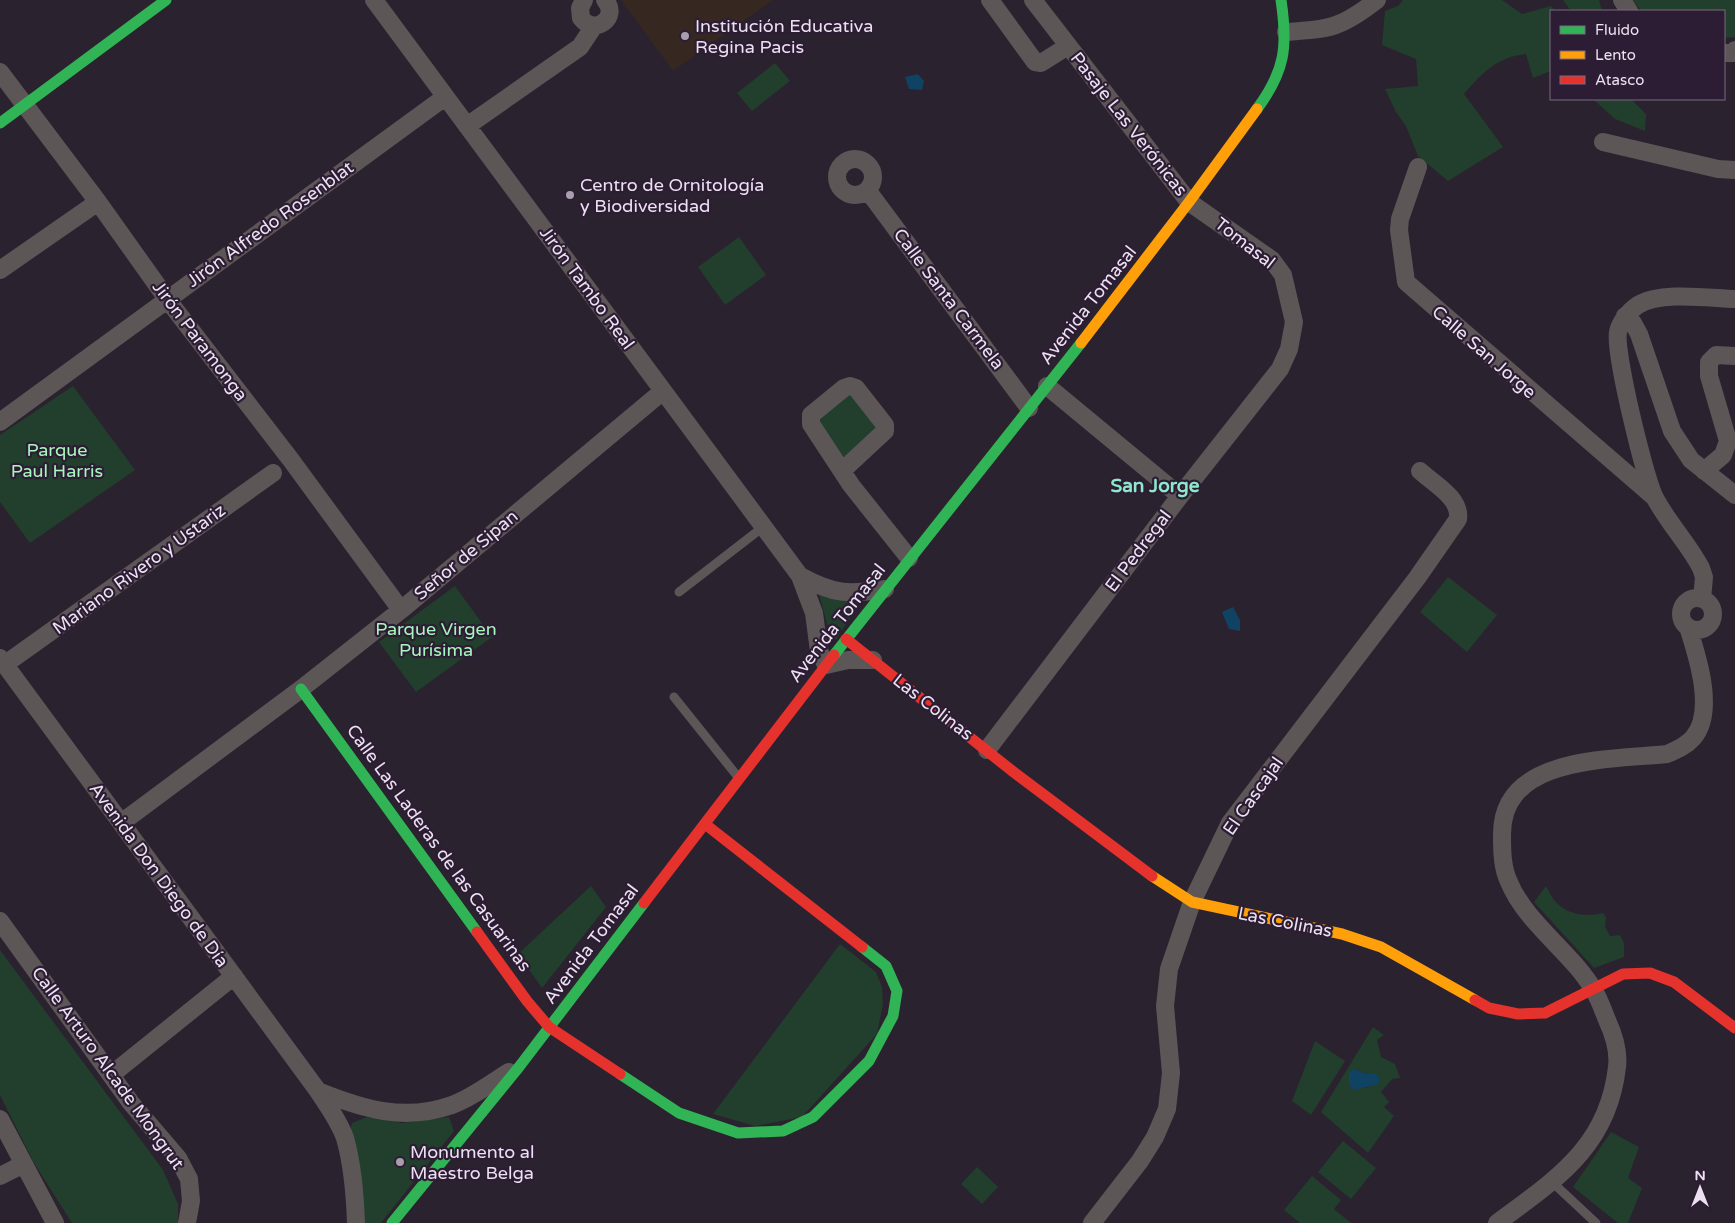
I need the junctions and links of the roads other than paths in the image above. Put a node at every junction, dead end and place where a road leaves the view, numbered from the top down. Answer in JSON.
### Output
{"nodes":[{"id":1,"x":166,"y":0,"type":"edge"},
{"id":2,"x":374,"y":0,"type":"edge"},
{"id":3,"x":584,"y":0,"type":"edge"},
{"id":4,"x":605,"y":0,"type":"edge"},
{"id":5,"x":990,"y":0,"type":"edge"},
{"id":6,"x":1033,"y":0,"type":"edge"},
{"id":7,"x":1282,"y":0,"type":"edge"},
{"id":8,"x":1377,"y":0,"type":"edge"},
{"id":9,"x":594,"y":26,"type":"junction"},
{"id":10,"x":1286,"y":32,"type":"junction"},
{"id":11,"x":1068,"y":46,"type":"junction"},
{"id":12,"x":0,"y":72,"type":"edge"},
{"id":13,"x":445,"y":97,"type":"junction"},
{"id":14,"x":25,"y":104,"type":"junction"},
{"id":15,"x":0,"y":123,"type":"edge"},
{"id":16,"x":467,"y":126,"type":"junction"},
{"id":17,"x":1603,"y":142,"type":"dead end"},
{"id":18,"x":1418,"y":167,"type":"dead end"},
{"id":19,"x":1735,"y":170,"type":"edge"},
{"id":20,"x":868,"y":191,"type":"dead end"},
{"id":21,"x":98,"y":202,"type":"junction"},
{"id":22,"x":1189,"y":202,"type":"junction"},
{"id":23,"x":0,"y":270,"type":"edge"},
{"id":24,"x":1735,"y":298,"type":"edge"},
{"id":25,"x":166,"y":299,"type":"junction"},
{"id":26,"x":1625,"y":316,"type":"junction"},
{"id":27,"x":1294,"y":322,"type":"joint"},
{"id":28,"x":1735,"y":356,"type":"edge"},
{"id":29,"x":1047,"y":386,"type":"junction"},
{"id":30,"x":663,"y":391,"type":"junction"},
{"id":31,"x":1029,"y":408,"type":"junction"},
{"id":32,"x":0,"y":422,"type":"edge"},
{"id":33,"x":843,"y":470,"type":"junction"},
{"id":34,"x":1420,"y":471,"type":"dead end"},
{"id":35,"x":1704,"y":471,"type":"junction"},
{"id":36,"x":274,"y":473,"type":"dead end"},
{"id":37,"x":1735,"y":495,"type":"edge"},
{"id":38,"x":1180,"y":496,"type":"junction"},
{"id":39,"x":1654,"y":497,"type":"junction"},
{"id":40,"x":763,"y":527,"type":"junction"},
{"id":41,"x":910,"y":558,"type":"junction"},
{"id":42,"x":800,"y":576,"type":"junction"},
{"id":43,"x":885,"y":588,"type":"junction"},
{"id":44,"x":679,"y":592,"type":"dead end"},
{"id":45,"x":1702,"y":599,"type":"junction"},
{"id":46,"x":401,"y":610,"type":"junction"},
{"id":47,"x":1708,"y":626,"type":"junction"},
{"id":48,"x":1688,"y":627,"type":"junction"},
{"id":49,"x":846,"y":639,"type":"junction"},
{"id":50,"x":1698,"y":659,"type":"junction"},
{"id":51,"x":873,"y":660,"type":"junction"},
{"id":52,"x":2,"y":662,"type":"edge"},
{"id":53,"x":826,"y":665,"type":"junction"},
{"id":54,"x":301,"y":689,"type":"junction"},
{"id":55,"x":674,"y":698,"type":"dead end"},
{"id":56,"x":987,"y":750,"type":"junction"},
{"id":57,"x":740,"y":779,"type":"junction"},
{"id":58,"x":121,"y":823,"type":"junction"},
{"id":59,"x":705,"y":824,"type":"junction"},
{"id":60,"x":1192,"y":902,"type":"junction"},
{"id":61,"x":0,"y":921,"type":"edge"},
{"id":62,"x":234,"y":976,"type":"junction"},
{"id":63,"x":1593,"y":988,"type":"junction"},
{"id":64,"x":549,"y":1027,"type":"junction"},
{"id":65,"x":1735,"y":1028,"type":"edge"},
{"id":66,"x":518,"y":1067,"type":"junction"},
{"id":67,"x":110,"y":1075,"type":"junction"},
{"id":68,"x":318,"y":1091,"type":"junction"},
{"id":69,"x":0,"y":1119,"type":"edge"},
{"id":70,"x":24,"y":1164,"type":"junction"},
{"id":71,"x":0,"y":1176,"type":"edge"},
{"id":72,"x":1552,"y":1182,"type":"junction"},
{"id":73,"x":54,"y":1223,"type":"edge"},
{"id":74,"x":187,"y":1223,"type":"edge"},
{"id":75,"x":356,"y":1223,"type":"edge"},
{"id":76,"x":392,"y":1223,"type":"edge"},
{"id":77,"x":1092,"y":1223,"type":"edge"},
{"id":78,"x":1497,"y":1223,"type":"edge"},
{"id":79,"x":1596,"y":1223,"type":"edge"}],
"edges":[{"from":1,"to":14,"type":"street"},
{"from":2,"to":13,"type":"street","name":"Jirón Tambo Real"},
{"from":3,"to":9,"type":"street"},
{"from":4,"to":9,"type":"street"},
{"from":5,"to":11,"type":"street","name":"Pasaje Las Verónicas"},
{"from":6,"to":11,"type":"street","name":"Pasaje Las Verónicas"},
{"from":7,"to":10,"type":"street","name":"Avenida Tomasal"},
{"from":8,"to":10,"type":"street"},
{"from":9,"to":16,"type":"street"},
{"from":10,"to":22,"type":"street","name":"Avenida Tomasal"},
{"from":11,"to":22,"type":"street","name":"Pasaje Las Verónicas"},
{"from":12,"to":14,"type":"street","name":"Jirón Paramonga"},
{"from":13,"to":16,"type":"street","name":"Jirón Tambo Real"},
{"from":13,"to":25,"type":"street","name":"Jirón Alfredo Rosenblat"},
{"from":14,"to":15,"type":"street"},
{"from":14,"to":21,"type":"street","name":"Jirón Paramonga"},
{"from":16,"to":30,"type":"street","name":"Jirón Tambo Real"},
{"from":17,"to":19,"type":"street"},
{"from":18,"to":39,"type":"street","name":"Calle San Jorge"},
{"from":20,"to":31,"type":"street","name":"Calle Santa Carmela"},
{"from":21,"to":23,"type":"street"},
{"from":21,"to":25,"type":"street","name":"Jirón Paramonga"},
{"from":22,"to":27,"type":"street","name":"Tomasal"},
{"from":22,"to":29,"type":"street","name":"Avenida Tomasal"},
{"from":24,"to":26,"type":"street"},
{"from":25,"to":32,"type":"street","name":"Jirón Alfredo Rosenblat"},
{"from":25,"to":46,"type":"street","name":"Jirón Paramonga"},
{"from":26,"to":35,"type":"street"},
{"from":26,"to":39,"type":"street"},
{"from":27,"to":38,"type":"street","name":"El Pedregal"},
{"from":28,"to":35,"type":"street"},
{"from":29,"to":31,"type":"street","name":"Avenida Tomasal"},
{"from":29,"to":38,"type":"street"},
{"from":30,"to":40,"type":"street","name":"Jirón Tambo Real"},
{"from":30,"to":46,"type":"street","name":"Señor de Sipan"},
{"from":31,"to":41,"type":"street","name":"Avenida Tomasal"},
{"from":33,"to":33,"type":"street"},
{"from":33,"to":41,"type":"street"},
{"from":34,"to":60,"type":"street","name":"El Cascajal"},
{"from":35,"to":37,"type":"street"},
{"from":36,"to":52,"type":"street","name":"Mariano Rivero y Ustariz"},
{"from":38,"to":56,"type":"street","name":"El Pedregal"},
{"from":39,"to":45,"type":"street"},
{"from":40,"to":42,"type":"street","name":"Jirón Tambo Real"},
{"from":40,"to":44,"type":"lane"},
{"from":41,"to":43,"type":"street","name":"Avenida Tomasal"},
{"from":42,"to":43,"type":"street","name":"Jirón Tambo Real"},
{"from":42,"to":53,"type":"street","name":"Jirón Tambo Real"},
{"from":43,"to":49,"type":"street","name":"Avenida Tomasal"},
{"from":45,"to":47,"type":"street"},
{"from":45,"to":48,"type":"street"},
{"from":46,"to":54,"type":"street","name":"Señor de Sipan"},
{"from":47,"to":48,"type":"street"},
{"from":47,"to":50,"type":"street"},
{"from":48,"to":50,"type":"street"},
{"from":49,"to":51,"type":"street","name":"Las Colinas"},
{"from":49,"to":53,"type":"street","name":"Avenida Tomasal"},
{"from":50,"to":63,"type":"street"},
{"from":51,"to":53,"type":"street"},
{"from":51,"to":56,"type":"street","name":"Las Colinas"},
{"from":52,"to":58,"type":"street","name":"Avenida Don Diego de Día"},
{"from":53,"to":57,"type":"street","name":"Avenida Tomasal"},
{"from":54,"to":58,"type":"street","name":"Señor de Sipan"},
{"from":54,"to":64,"type":"street","name":"Calle Las Laderas de las Casuarinas"},
{"from":55,"to":57,"type":"lane"},
{"from":56,"to":60,"type":"street","name":"Las Colinas"},
{"from":57,"to":59,"type":"street","name":"Avenida Tomasal"},
{"from":58,"to":62,"type":"street","name":"Avenida Don Diego de Día"},
{"from":59,"to":64,"type":"street","name":"Avenida Tomasal"},
{"from":59,"to":64,"type":"street","name":"Calle Las Laderas de las Casuarinas"},
{"from":60,"to":63,"type":"street","name":"Las Colinas"},
{"from":60,"to":77,"type":"street","name":"El Cascajal"},
{"from":61,"to":67,"type":"street","name":"Calle Arturo Alcade Mongrut"},
{"from":62,"to":67,"type":"street"},
{"from":62,"to":68,"type":"street","name":"Avenida Don Diego de Día"},
{"from":63,"to":65,"type":"street","name":"Las Colinas"},
{"from":63,"to":72,"type":"street"},
{"from":64,"to":66,"type":"street","name":"Avenida Tomasal"},
{"from":66,"to":68,"type":"street"},
{"from":66,"to":76,"type":"street","name":"Avenida Tomasal"},
{"from":67,"to":74,"type":"street","name":"Calle Arturo Alcade Mongrut"},
{"from":68,"to":75,"type":"street","name":"Avenida Don Diego de Día"},
{"from":69,"to":70,"type":"street"},
{"from":70,"to":71,"type":"street"},
{"from":70,"to":73,"type":"street"},
{"from":72,"to":78,"type":"street"},
{"from":72,"to":79,"type":"lane"}]}
